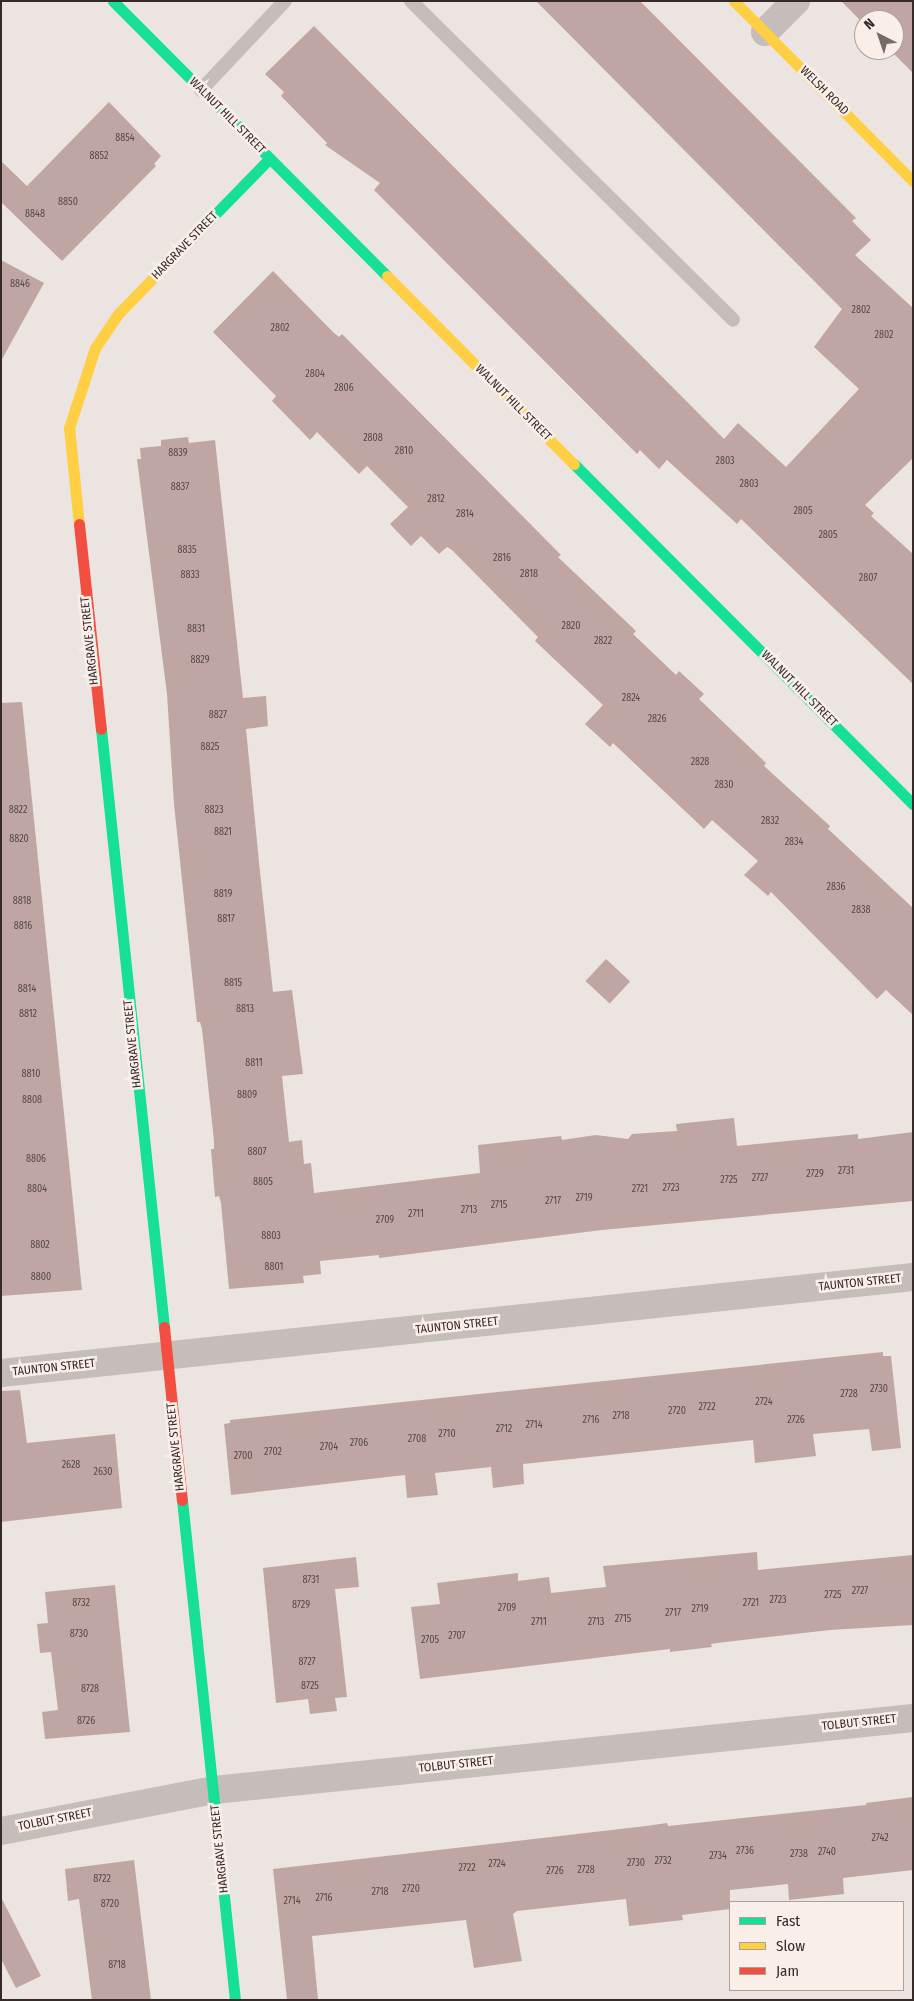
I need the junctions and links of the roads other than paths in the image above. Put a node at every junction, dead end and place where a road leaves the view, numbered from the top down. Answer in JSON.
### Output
{"nodes":[{"id":1,"x":113,"y":1,"type":"edge"},
{"id":2,"x":285,"y":1,"type":"edge"},
{"id":3,"x":411,"y":1,"type":"edge"},
{"id":4,"x":734,"y":1,"type":"edge"},
{"id":5,"x":796,"y":1,"type":"edge"},
{"id":6,"x":765,"y":32,"type":"junction"},
{"id":7,"x":201,"y":90,"type":"junction"},
{"id":8,"x":269,"y":160,"type":"junction"},
{"id":9,"x":913,"y":181,"type":"edge"},
{"id":10,"x":733,"y":320,"type":"dead end"},
{"id":11,"x":913,"y":804,"type":"edge"},
{"id":12,"x":913,"y":1277,"type":"edge"},
{"id":13,"x":166,"y":1357,"type":"junction"},
{"id":14,"x":1,"y":1373,"type":"edge"},
{"id":15,"x":913,"y":1718,"type":"edge"},
{"id":16,"x":214,"y":1790,"type":"junction"},
{"id":17,"x":1,"y":1830,"type":"edge"},
{"id":18,"x":235,"y":2000,"type":"edge"}],
"edges":[{"from":1,"to":7,"type":"street","name":"WALNUT HILL STREET"},
{"from":2,"to":7,"type":"lane"},
{"from":3,"to":10,"type":"lane"},
{"from":4,"to":6,"type":"street","name":"WELSH ROAD"},
{"from":5,"to":6,"type":"street"},
{"from":6,"to":9,"type":"street","name":"WELSH ROAD"},
{"from":7,"to":8,"type":"street","name":"WALNUT HILL STREET"},
{"from":8,"to":11,"type":"street","name":"WALNUT HILL STREET"},
{"from":8,"to":13,"type":"street","name":"HARGRAVE STREET"},
{"from":12,"to":13,"type":"street","name":"TAUNTON STREET"},
{"from":13,"to":14,"type":"street","name":"TAUNTON STREET"},
{"from":13,"to":16,"type":"street","name":"HARGRAVE STREET"},
{"from":15,"to":16,"type":"street","name":"TOLBUT STREET"},
{"from":16,"to":17,"type":"street","name":"TOLBUT STREET"},
{"from":16,"to":18,"type":"street","name":"HARGRAVE STREET"}]}
